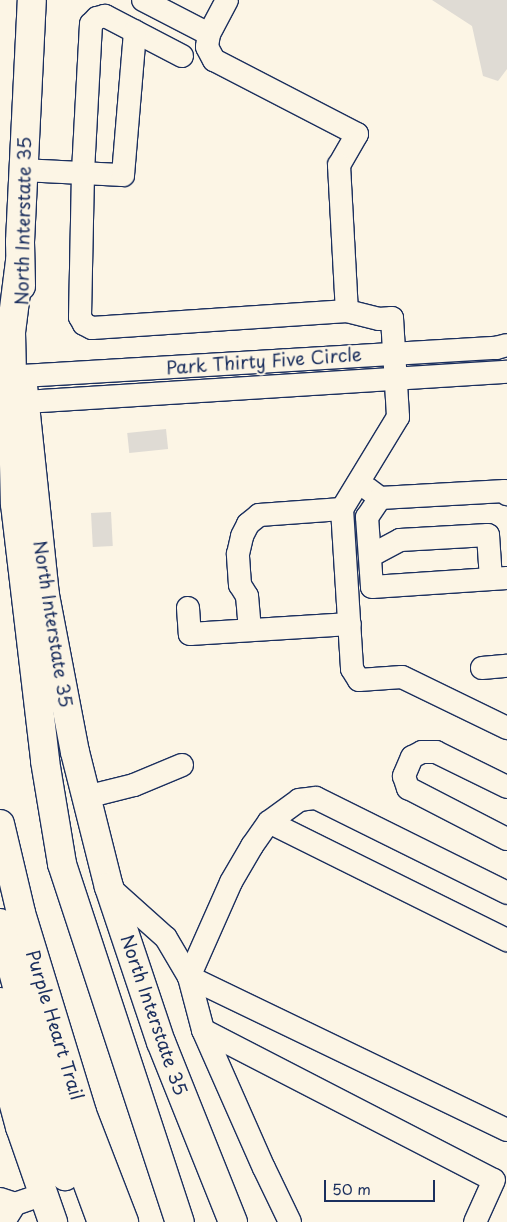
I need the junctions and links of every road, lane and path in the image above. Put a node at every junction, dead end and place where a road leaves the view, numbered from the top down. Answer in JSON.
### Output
{"nodes":[{"id":1,"x":32,"y":0,"type":"edge"},
{"id":2,"x":143,"y":0,"type":"edge"},
{"id":3,"x":227,"y":0,"type":"edge"},
{"id":4,"x":135,"y":32,"type":"junction"},
{"id":5,"x":209,"y":34,"type":"junction"},
{"id":6,"x":182,"y":56,"type":"dead end"},
{"id":7,"x":23,"y":170,"type":"junction"},
{"id":8,"x":83,"y":173,"type":"junction"},
{"id":9,"x":20,"y":262,"type":"junction"},
{"id":10,"x":347,"y":311,"type":"junction"},
{"id":11,"x":507,"y":346,"type":"edge"},
{"id":12,"x":394,"y":352,"type":"junction"},
{"id":13,"x":507,"y":372,"type":"edge"},
{"id":14,"x":396,"y":379,"type":"junction"},
{"id":15,"x":23,"y":389,"type":"junction"},
{"id":16,"x":359,"y":482,"type":"junction"},
{"id":17,"x":507,"y":494,"type":"edge"},
{"id":18,"x":380,"y":498,"type":"junction"},
{"id":19,"x":342,"y":509,"type":"junction"},
{"id":20,"x":368,"y":527,"type":"junction"},
{"id":21,"x":400,"y":540,"type":"junction"},
{"id":22,"x":370,"y":556,"type":"junction"},
{"id":23,"x":499,"y":579,"type":"edge"},
{"id":24,"x":188,"y":608,"type":"dead end"},
{"id":25,"x":350,"y":624,"type":"junction"},
{"id":26,"x":250,"y":630,"type":"junction"},
{"id":27,"x":507,"y":666,"type":"edge"},
{"id":28,"x":482,"y":668,"type":"dead end"},
{"id":29,"x":507,"y":728,"type":"edge"},
{"id":30,"x":182,"y":765,"type":"dead end"},
{"id":31,"x":507,"y":787,"type":"edge"},
{"id":32,"x":86,"y":796,"type":"junction"},
{"id":33,"x":268,"y":822,"type":"junction"},
{"id":34,"x":0,"y":824,"type":"edge"},
{"id":35,"x":507,"y":839,"type":"edge"},
{"id":36,"x":109,"y":887,"type":"junction"},
{"id":37,"x":507,"y":893,"type":"edge"},
{"id":38,"x":0,"y":923,"type":"edge"},
{"id":39,"x":507,"y":940,"type":"edge"},
{"id":40,"x":189,"y":977,"type":"junction"},
{"id":41,"x":0,"y":1002,"type":"edge"},
{"id":42,"x":203,"y":1030,"type":"junction"},
{"id":43,"x":0,"y":1053,"type":"edge"},
{"id":44,"x":507,"y":1130,"type":"edge"},
{"id":45,"x":44,"y":1194,"type":"junction"},
{"id":46,"x":8,"y":1201,"type":"edge"},
{"id":47,"x":0,"y":1221,"type":"edge"},
{"id":48,"x":54,"y":1222,"type":"edge"},
{"id":49,"x":83,"y":1222,"type":"edge"},
{"id":50,"x":102,"y":1222,"type":"edge"},
{"id":51,"x":124,"y":1222,"type":"edge"},
{"id":52,"x":180,"y":1222,"type":"edge"},
{"id":53,"x":233,"y":1222,"type":"edge"},
{"id":54,"x":290,"y":1222,"type":"edge"},
{"id":55,"x":475,"y":1222,"type":"edge"}],
"edges":[{"from":1,"to":7,"type":"main road","name":"North Interstate 35"},
{"from":2,"to":5,"type":"street"},
{"from":3,"to":5,"type":"street"},
{"from":4,"to":6,"type":"street"},
{"from":4,"to":8,"type":"street"},
{"from":4,"to":8,"type":"street"},
{"from":5,"to":10,"type":"street"},
{"from":7,"to":8,"type":"street"},
{"from":7,"to":9,"type":"main road","name":"North Interstate 35"},
{"from":8,"to":10,"type":"street"},
{"from":9,"to":15,"type":"main road","name":"North Interstate 35"},
{"from":9,"to":52,"type":"main road"},
{"from":10,"to":12,"type":"street"},
{"from":11,"to":12,"type":"street","name":"Park Thirty Five Circle"},
{"from":12,"to":14,"type":"street"},
{"from":12,"to":15,"type":"street","name":"Park Thirty Five Circle"},
{"from":13,"to":14,"type":"street","name":"Park Thirty Five Circle"},
{"from":14,"to":15,"type":"street","name":"Park Thirty Five Circle"},
{"from":14,"to":16,"type":"street"},
{"from":15,"to":32,"type":"main road","name":"North Interstate 35"},
{"from":16,"to":18,"type":"street"},
{"from":16,"to":19,"type":"street"},
{"from":17,"to":18,"type":"street"},
{"from":18,"to":20,"type":"street"},
{"from":19,"to":25,"type":"street"},
{"from":19,"to":26,"type":"street"},
{"from":20,"to":21,"type":"street"},
{"from":20,"to":22,"type":"street"},
{"from":21,"to":22,"type":"street"},
{"from":21,"to":23,"type":"street"},
{"from":22,"to":23,"type":"street"},
{"from":24,"to":26,"type":"street"},
{"from":25,"to":26,"type":"street"},
{"from":25,"to":29,"type":"street"},
{"from":27,"to":28,"type":"street"},
{"from":30,"to":32,"type":"street"},
{"from":31,"to":35,"type":"street"},
{"from":32,"to":36,"type":"main road","name":"North Interstate 35"},
{"from":33,"to":37,"type":"street"},
{"from":33,"to":39,"type":"street"},
{"from":33,"to":40,"type":"street"},
{"from":34,"to":51,"type":"main road","name":"Purple Heart Trail"},
{"from":36,"to":40,"type":"street"},
{"from":36,"to":53,"type":"main road","name":"North Interstate 35"},
{"from":38,"to":50,"type":"main road","name":"Purple Heart Trail"},
{"from":40,"to":42,"type":"street"},
{"from":40,"to":44,"type":"street"},
{"from":41,"to":49,"type":"main road"},
{"from":42,"to":54,"type":"street"},
{"from":42,"to":55,"type":"street"},
{"from":43,"to":45,"type":"main road"},
{"from":45,"to":46,"type":"street"},
{"from":45,"to":48,"type":"main road"},
{"from":46,"to":47,"type":"street"}]}
